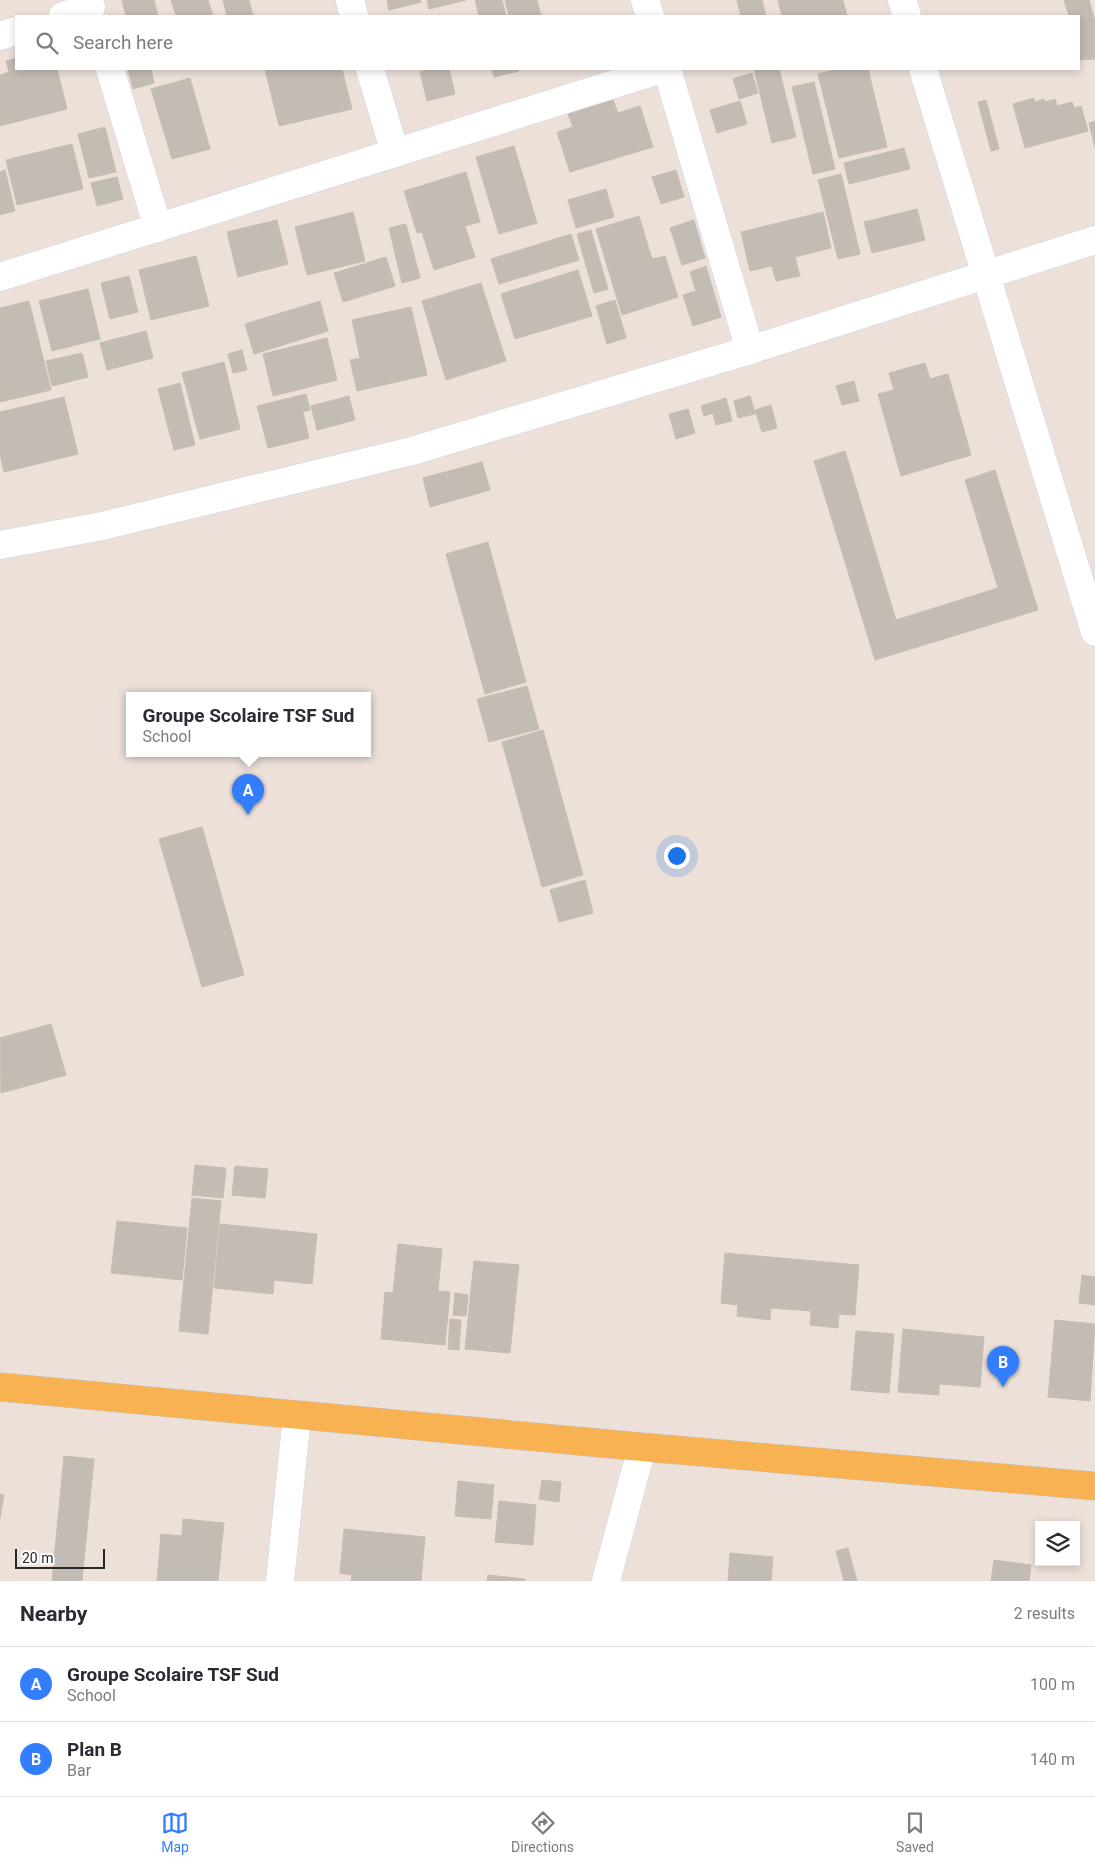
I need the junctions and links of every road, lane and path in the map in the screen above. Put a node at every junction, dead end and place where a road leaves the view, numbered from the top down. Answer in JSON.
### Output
{"nodes":[{"id":1,"x":350,"y":0,"type":"edge"},
{"id":2,"x":645,"y":0,"type":"edge"},
{"id":3,"x":902,"y":0,"type":"edge"},
{"id":4,"x":91,"y":8,"type":"edge"},
{"id":5,"x":66,"y":15,"type":"edge"},
{"id":6,"x":354,"y":15,"type":"edge"},
{"id":7,"x":650,"y":15,"type":"edge"},
{"id":8,"x":907,"y":15,"type":"edge"},
{"id":9,"x":15,"y":31,"type":"edge"},
{"id":10,"x":0,"y":36,"type":"edge"},
{"id":11,"x":110,"y":70,"type":"edge"},
{"id":12,"x":370,"y":70,"type":"edge"},
{"id":13,"x":659,"y":70,"type":"edge"},
{"id":14,"x":667,"y":70,"type":"edge"},
{"id":15,"x":923,"y":70,"type":"edge"},
{"id":16,"x":395,"y":153,"type":"junction"},
{"id":17,"x":158,"y":228,"type":"junction"},
{"id":18,"x":1095,"y":240,"type":"edge"},
{"id":19,"x":987,"y":276,"type":"junction"},
{"id":20,"x":0,"y":277,"type":"edge"},
{"id":21,"x":750,"y":350,"type":"junction"},
{"id":22,"x":0,"y":545,"type":"edge"},
{"id":23,"x":1094,"y":626,"type":"edge"},
{"id":24,"x":0,"y":1387,"type":"edge"},
{"id":25,"x":297,"y":1416,"type":"junction"},
{"id":26,"x":642,"y":1447,"type":"junction"},
{"id":27,"x":1095,"y":1486,"type":"edge"},
{"id":28,"x":280,"y":1581,"type":"edge"},
{"id":29,"x":606,"y":1581,"type":"edge"}],
"edges":[{"from":1,"to":6,"type":"street"},
{"from":2,"to":7,"type":"street"},
{"from":3,"to":8,"type":"street"},
{"from":4,"to":5,"type":"street"},
{"from":9,"to":10,"type":"street"},
{"from":11,"to":17,"type":"street"},
{"from":12,"to":16,"type":"street"},
{"from":13,"to":16,"type":"street"},
{"from":14,"to":21,"type":"street"},
{"from":15,"to":19,"type":"street"},
{"from":16,"to":17,"type":"street"},
{"from":17,"to":20,"type":"street"},
{"from":18,"to":19,"type":"street"},
{"from":19,"to":21,"type":"street"},
{"from":19,"to":23,"type":"street"},
{"from":21,"to":22,"type":"street"},
{"from":24,"to":25,"type":"main road"},
{"from":25,"to":26,"type":"main road"},
{"from":25,"to":28,"type":"street"},
{"from":26,"to":27,"type":"main road"},
{"from":26,"to":29,"type":"street"}]}
